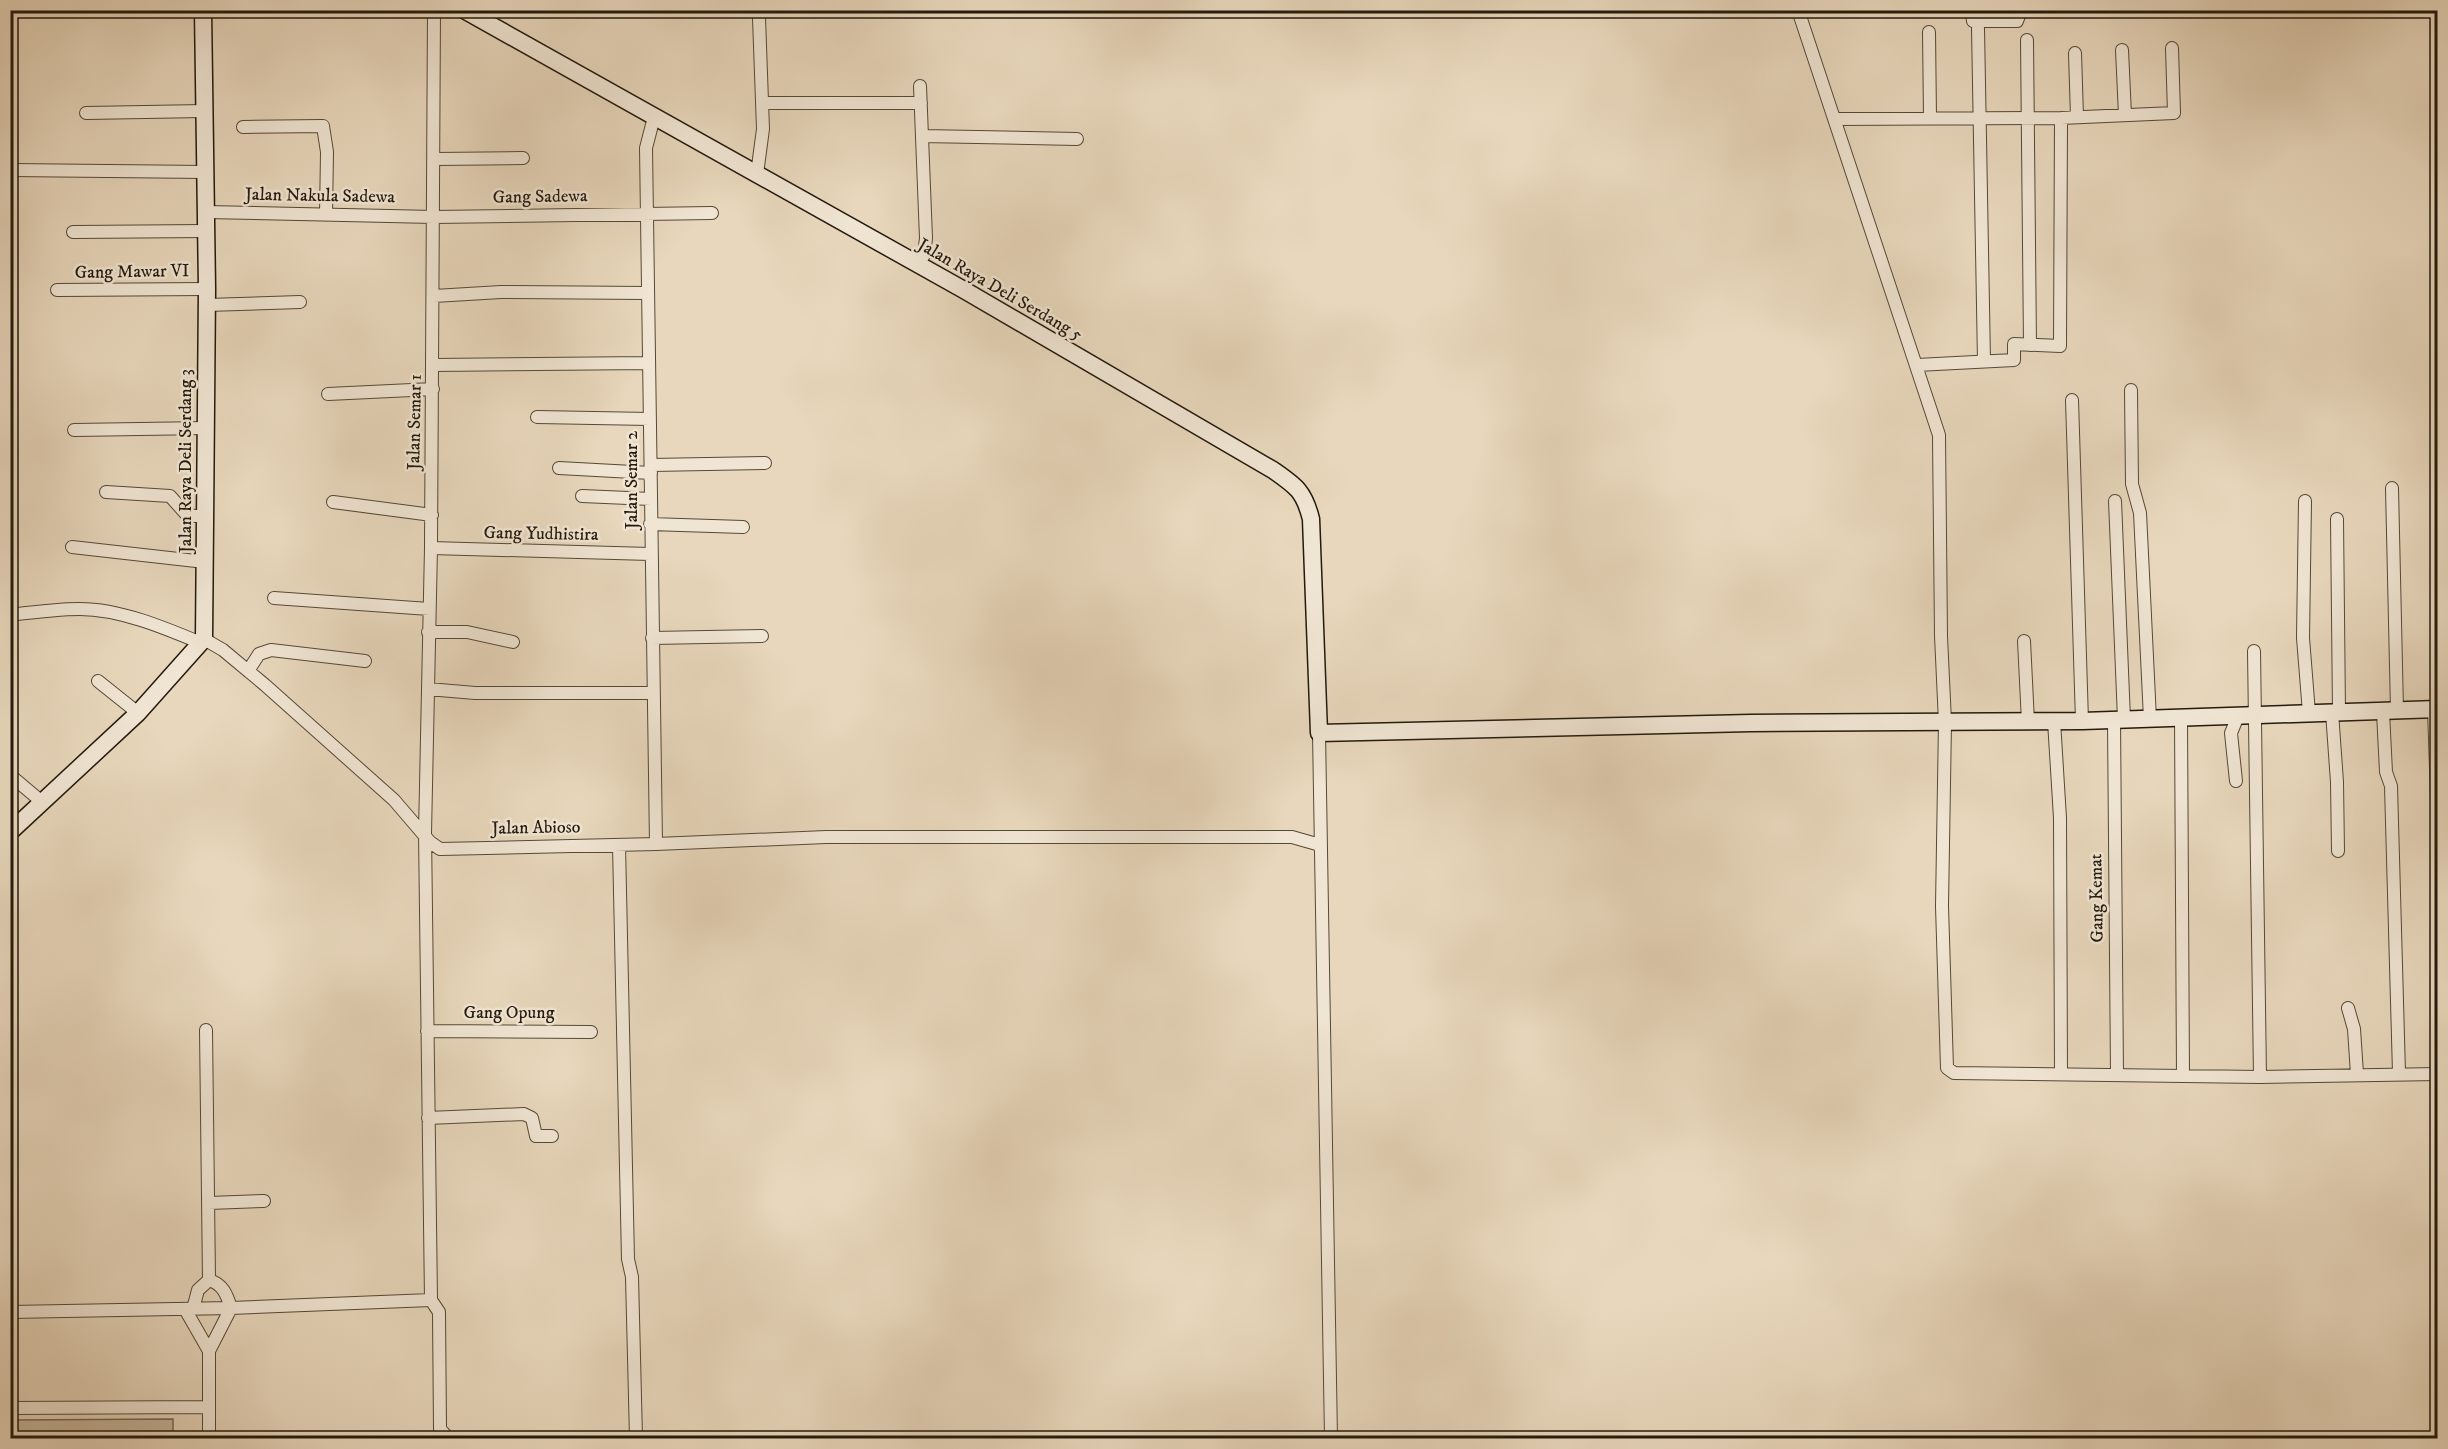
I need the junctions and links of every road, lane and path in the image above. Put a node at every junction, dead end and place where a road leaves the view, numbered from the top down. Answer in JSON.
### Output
{"nodes":[{"id":1,"x":203,"y":10,"type":"edge"},
{"id":2,"x":434,"y":10,"type":"edge"},
{"id":3,"x":464,"y":10,"type":"edge"},
{"id":4,"x":1798,"y":10,"type":"edge"},
{"id":5,"x":1972,"y":10,"type":"edge"},
{"id":6,"x":2021,"y":10,"type":"edge"},
{"id":7,"x":759,"y":18,"type":"dead end"},
{"id":8,"x":1978,"y":28,"type":"dead end"},
{"id":9,"x":1929,"y":32,"type":"dead end"},
{"id":10,"x":2027,"y":40,"type":"dead end"},
{"id":11,"x":2172,"y":48,"type":"dead end"},
{"id":12,"x":2122,"y":51,"type":"dead end"},
{"id":13,"x":2075,"y":53,"type":"dead end"},
{"id":14,"x":920,"y":86,"type":"dead end"},
{"id":15,"x":763,"y":103,"type":"junction"},
{"id":16,"x":921,"y":103,"type":"junction"},
{"id":17,"x":204,"y":111,"type":"junction"},
{"id":18,"x":86,"y":113,"type":"dead end"},
{"id":19,"x":2125,"y":115,"type":"junction"},
{"id":20,"x":2077,"y":117,"type":"junction"},
{"id":21,"x":1930,"y":118,"type":"junction"},
{"id":22,"x":1980,"y":118,"type":"junction"},
{"id":23,"x":2028,"y":118,"type":"junction"},
{"id":24,"x":2061,"y":118,"type":"junction"},
{"id":25,"x":653,"y":119,"type":"junction"},
{"id":26,"x":1834,"y":119,"type":"junction"},
{"id":27,"x":243,"y":127,"type":"dead end"},
{"id":28,"x":922,"y":136,"type":"junction"},
{"id":29,"x":1077,"y":139,"type":"dead end"},
{"id":30,"x":523,"y":158,"type":"dead end"},
{"id":31,"x":435,"y":159,"type":"junction"},
{"id":32,"x":10,"y":170,"type":"edge"},
{"id":33,"x":205,"y":172,"type":"junction"},
{"id":34,"x":757,"y":174,"type":"junction"},
{"id":35,"x":206,"y":212,"type":"junction"},
{"id":36,"x":712,"y":213,"type":"dead end"},
{"id":37,"x":326,"y":214,"type":"junction"},
{"id":38,"x":647,"y":214,"type":"junction"},
{"id":39,"x":434,"y":217,"type":"junction"},
{"id":40,"x":206,"y":231,"type":"junction"},
{"id":41,"x":73,"y":232,"type":"dead end"},
{"id":42,"x":917,"y":265,"type":"junction"},
{"id":43,"x":57,"y":290,"type":"dead end"},
{"id":44,"x":648,"y":293,"type":"junction"},
{"id":45,"x":434,"y":296,"type":"junction"},
{"id":46,"x":207,"y":297,"type":"junction"},
{"id":47,"x":300,"y":302,"type":"dead end"},
{"id":48,"x":2030,"y":345,"type":"junction"},
{"id":49,"x":1984,"y":361,"type":"junction"},
{"id":50,"x":649,"y":363,"type":"junction"},
{"id":51,"x":433,"y":365,"type":"junction"},
{"id":52,"x":1917,"y":365,"type":"junction"},
{"id":53,"x":433,"y":389,"type":"junction"},
{"id":54,"x":2131,"y":390,"type":"dead end"},
{"id":55,"x":328,"y":394,"type":"dead end"},
{"id":56,"x":2072,"y":400,"type":"dead end"},
{"id":57,"x":537,"y":417,"type":"dead end"},
{"id":58,"x":650,"y":419,"type":"junction"},
{"id":59,"x":206,"y":428,"type":"junction"},
{"id":60,"x":74,"y":430,"type":"dead end"},
{"id":61,"x":765,"y":463,"type":"dead end"},
{"id":62,"x":560,"y":468,"type":"dead end"},
{"id":63,"x":651,"y":469,"type":"junction"},
{"id":64,"x":2392,"y":488,"type":"dead end"},
{"id":65,"x":106,"y":492,"type":"dead end"},
{"id":66,"x":582,"y":496,"type":"dead end"},
{"id":67,"x":651,"y":499,"type":"junction"},
{"id":68,"x":2115,"y":501,"type":"dead end"},
{"id":69,"x":2305,"y":501,"type":"dead end"},
{"id":70,"x":333,"y":502,"type":"dead end"},
{"id":71,"x":432,"y":515,"type":"junction"},
{"id":72,"x":205,"y":517,"type":"junction"},
{"id":73,"x":2337,"y":519,"type":"dead end"},
{"id":74,"x":650,"y":524,"type":"junction"},
{"id":75,"x":743,"y":527,"type":"dead end"},
{"id":76,"x":72,"y":547,"type":"dead end"},
{"id":77,"x":432,"y":548,"type":"junction"},
{"id":78,"x":650,"y":554,"type":"junction"},
{"id":79,"x":205,"y":562,"type":"junction"},
{"id":80,"x":274,"y":598,"type":"dead end"},
{"id":81,"x":429,"y":609,"type":"junction"},
{"id":82,"x":10,"y":615,"type":"edge"},
{"id":83,"x":429,"y":632,"type":"junction"},
{"id":84,"x":762,"y":636,"type":"dead end"},
{"id":85,"x":652,"y":638,"type":"junction"},
{"id":86,"x":2024,"y":640,"type":"dead end"},
{"id":87,"x":202,"y":641,"type":"junction"},
{"id":88,"x":513,"y":642,"type":"dead end"},
{"id":89,"x":2254,"y":651,"type":"dead end"},
{"id":90,"x":365,"y":661,"type":"dead end"},
{"id":91,"x":248,"y":671,"type":"junction"},
{"id":92,"x":98,"y":681,"type":"dead end"},
{"id":93,"x":428,"y":689,"type":"junction"},
{"id":94,"x":653,"y":693,"type":"junction"},
{"id":95,"x":2436,"y":709,"type":"edge"},
{"id":96,"x":2390,"y":711,"type":"junction"},
{"id":97,"x":2335,"y":712,"type":"junction"},
{"id":98,"x":138,"y":713,"type":"junction"},
{"id":99,"x":2309,"y":713,"type":"junction"},
{"id":100,"x":2246,"y":716,"type":"junction"},
{"id":101,"x":2181,"y":718,"type":"junction"},
{"id":102,"x":2150,"y":719,"type":"junction"},
{"id":103,"x":2119,"y":720,"type":"junction"},
{"id":104,"x":2054,"y":721,"type":"junction"},
{"id":105,"x":1945,"y":722,"type":"junction"},
{"id":106,"x":2028,"y":722,"type":"junction"},
{"id":107,"x":2082,"y":722,"type":"junction"},
{"id":108,"x":1319,"y":733,"type":"junction"},
{"id":109,"x":10,"y":775,"type":"edge"},
{"id":110,"x":2236,"y":781,"type":"dead end"},
{"id":111,"x":42,"y":802,"type":"junction"},
{"id":112,"x":425,"y":823,"type":"junction"},
{"id":113,"x":2438,"y":828,"type":"edge"},
{"id":114,"x":10,"y":832,"type":"edge"},
{"id":115,"x":619,"y":844,"type":"junction"},
{"id":116,"x":656,"y":844,"type":"junction"},
{"id":117,"x":1320,"y":845,"type":"junction"},
{"id":118,"x":2338,"y":851,"type":"dead end"},
{"id":119,"x":2348,"y":1008,"type":"dead end"},
{"id":120,"x":206,"y":1030,"type":"dead end"},
{"id":121,"x":427,"y":1031,"type":"junction"},
{"id":122,"x":591,"y":1032,"type":"dead end"},
{"id":123,"x":2399,"y":1073,"type":"junction"},
{"id":124,"x":2061,"y":1074,"type":"junction"},
{"id":125,"x":2357,"y":1074,"type":"junction"},
{"id":126,"x":2438,"y":1074,"type":"edge"},
{"id":127,"x":2117,"y":1076,"type":"junction"},
{"id":128,"x":2183,"y":1076,"type":"junction"},
{"id":129,"x":2260,"y":1077,"type":"junction"},
{"id":130,"x":428,"y":1118,"type":"junction"},
{"id":131,"x":552,"y":1136,"type":"dead end"},
{"id":132,"x":264,"y":1201,"type":"dead end"},
{"id":133,"x":209,"y":1203,"type":"junction"},
{"id":134,"x":209,"y":1280,"type":"junction"},
{"id":135,"x":431,"y":1300,"type":"junction"},
{"id":136,"x":231,"y":1308,"type":"junction"},
{"id":137,"x":189,"y":1309,"type":"junction"},
{"id":138,"x":10,"y":1312,"type":"edge"},
{"id":139,"x":209,"y":1351,"type":"junction"},
{"id":140,"x":209,"y":1407,"type":"junction"},
{"id":141,"x":10,"y":1408,"type":"edge"},
{"id":142,"x":209,"y":1438,"type":"edge"},
{"id":143,"x":448,"y":1438,"type":"edge"},
{"id":144,"x":636,"y":1438,"type":"edge"},
{"id":145,"x":1331,"y":1438,"type":"edge"}],
"edges":[{"from":1,"to":17,"type":"street","name":"Jalan Raya Deli Serdang 3"},
{"from":2,"to":31,"type":"street","name":"Jalan Semar 1"},
{"from":3,"to":25,"type":"street","name":"Jalan Raya Deli Serdang 5"},
{"from":4,"to":26,"type":"street"},
{"from":5,"to":6,"type":"street"},
{"from":7,"to":15,"type":"street"},
{"from":8,"to":22,"type":"street"},
{"from":9,"to":21,"type":"street"},
{"from":10,"to":23,"type":"street"},
{"from":11,"to":19,"type":"street"},
{"from":12,"to":19,"type":"street"},
{"from":13,"to":20,"type":"street"},
{"from":14,"to":16,"type":"street"},
{"from":15,"to":16,"type":"street"},
{"from":15,"to":34,"type":"street"},
{"from":16,"to":28,"type":"street"},
{"from":17,"to":18,"type":"street"},
{"from":17,"to":33,"type":"street","name":"Jalan Raya Deli Serdang 3"},
{"from":19,"to":20,"type":"street"},
{"from":20,"to":24,"type":"street"},
{"from":21,"to":22,"type":"street"},
{"from":21,"to":26,"type":"street"},
{"from":22,"to":23,"type":"street"},
{"from":22,"to":49,"type":"street"},
{"from":23,"to":24,"type":"street"},
{"from":23,"to":48,"type":"street"},
{"from":24,"to":48,"type":"street"},
{"from":25,"to":34,"type":"street","name":"Jalan Raya Deli Serdang 5"},
{"from":25,"to":38,"type":"street","name":"Jalan Semar 2"},
{"from":26,"to":52,"type":"street"},
{"from":27,"to":37,"type":"street"},
{"from":28,"to":29,"type":"street"},
{"from":28,"to":42,"type":"street"},
{"from":30,"to":31,"type":"street"},
{"from":31,"to":39,"type":"street","name":"Jalan Semar 1"},
{"from":32,"to":33,"type":"street"},
{"from":33,"to":35,"type":"street","name":"Jalan Raya Deli Serdang 3"},
{"from":34,"to":42,"type":"street","name":"Jalan Raya Deli Serdang 5"},
{"from":35,"to":37,"type":"street","name":"Jalan Nakula Sadewa"},
{"from":35,"to":40,"type":"street","name":"Jalan Raya Deli Serdang 3"},
{"from":36,"to":38,"type":"street","name":"Gang Sadewa"},
{"from":37,"to":39,"type":"street","name":"Jalan Nakula Sadewa"},
{"from":38,"to":39,"type":"street","name":"Gang Sadewa"},
{"from":38,"to":44,"type":"street","name":"Jalan Semar 2"},
{"from":39,"to":45,"type":"street","name":"Jalan Semar 1"},
{"from":40,"to":41,"type":"street"},
{"from":40,"to":46,"type":"street","name":"Jalan Raya Deli Serdang 3"},
{"from":42,"to":108,"type":"street","name":"Jalan Raya Deli Serdang 5"},
{"from":43,"to":46,"type":"street","name":"Gang Mawar VI"},
{"from":44,"to":45,"type":"street"},
{"from":44,"to":50,"type":"street","name":"Jalan Semar 2"},
{"from":45,"to":51,"type":"street","name":"Jalan Semar 1"},
{"from":46,"to":47,"type":"street","name":"Gang Mawar VI"},
{"from":46,"to":59,"type":"street","name":"Jalan Raya Deli Serdang 3"},
{"from":48,"to":49,"type":"street"},
{"from":49,"to":52,"type":"street"},
{"from":50,"to":51,"type":"street"},
{"from":50,"to":58,"type":"street","name":"Jalan Semar 2"},
{"from":51,"to":53,"type":"street","name":"Jalan Semar 1"},
{"from":52,"to":105,"type":"street"},
{"from":53,"to":55,"type":"street"},
{"from":53,"to":71,"type":"street","name":"Jalan Semar 1"},
{"from":54,"to":102,"type":"street"},
{"from":56,"to":107,"type":"street"},
{"from":57,"to":58,"type":"street"},
{"from":58,"to":63,"type":"street","name":"Jalan Semar 2"},
{"from":59,"to":60,"type":"street"},
{"from":59,"to":72,"type":"street","name":"Jalan Raya Deli Serdang 3"},
{"from":61,"to":63,"type":"street"},
{"from":62,"to":63,"type":"street"},
{"from":63,"to":67,"type":"street","name":"Jalan Semar 2"},
{"from":64,"to":96,"type":"street"},
{"from":65,"to":72,"type":"street"},
{"from":66,"to":67,"type":"street"},
{"from":67,"to":74,"type":"street","name":"Jalan Semar 2"},
{"from":68,"to":103,"type":"street","name":"Gang Kemat"},
{"from":69,"to":99,"type":"street"},
{"from":70,"to":71,"type":"street"},
{"from":71,"to":77,"type":"street","name":"Jalan Semar 1"},
{"from":72,"to":79,"type":"street","name":"Jalan Raya Deli Serdang 3"},
{"from":73,"to":97,"type":"street"},
{"from":74,"to":75,"type":"street"},
{"from":74,"to":78,"type":"street","name":"Jalan Semar 2"},
{"from":76,"to":79,"type":"street"},
{"from":77,"to":78,"type":"street","name":"Gang Yudhistira"},
{"from":77,"to":81,"type":"street","name":"Jalan Semar 1"},
{"from":78,"to":85,"type":"street","name":"Jalan Semar 2"},
{"from":79,"to":87,"type":"street","name":"Jalan Raya Deli Serdang 3"},
{"from":80,"to":81,"type":"street"},
{"from":81,"to":83,"type":"street","name":"Jalan Semar 1"},
{"from":82,"to":87,"type":"street","name":"Jalan Abioso"},
{"from":83,"to":88,"type":"street"},
{"from":83,"to":93,"type":"street","name":"Jalan Semar 1"},
{"from":84,"to":85,"type":"street"},
{"from":85,"to":94,"type":"street","name":"Jalan Semar 2"},
{"from":86,"to":106,"type":"street"},
{"from":87,"to":91,"type":"street","name":"Jalan Abioso"},
{"from":87,"to":98,"type":"street"},
{"from":89,"to":100,"type":"street"},
{"from":90,"to":91,"type":"street"},
{"from":91,"to":112,"type":"street","name":"Jalan Abioso"},
{"from":92,"to":98,"type":"street"},
{"from":93,"to":94,"type":"street"},
{"from":93,"to":112,"type":"street","name":"Jalan Semar 1"},
{"from":94,"to":116,"type":"street","name":"Jalan Semar 2"},
{"from":95,"to":96,"type":"street"},
{"from":95,"to":113,"type":"street"},
{"from":96,"to":97,"type":"street"},
{"from":96,"to":123,"type":"street"},
{"from":97,"to":99,"type":"street"},
{"from":97,"to":118,"type":"street"},
{"from":98,"to":111,"type":"street"},
{"from":99,"to":100,"type":"street"},
{"from":100,"to":101,"type":"street"},
{"from":100,"to":110,"type":"street"},
{"from":100,"to":129,"type":"street"},
{"from":101,"to":102,"type":"street"},
{"from":101,"to":128,"type":"street"},
{"from":102,"to":103,"type":"street"},
{"from":103,"to":107,"type":"street"},
{"from":103,"to":127,"type":"street","name":"Gang Kemat"},
{"from":104,"to":106,"type":"street"},
{"from":104,"to":107,"type":"street"},
{"from":104,"to":124,"type":"street"},
{"from":105,"to":106,"type":"street"},
{"from":105,"to":108,"type":"street"},
{"from":105,"to":124,"type":"street"},
{"from":108,"to":117,"type":"street"},
{"from":109,"to":111,"type":"street"},
{"from":111,"to":114,"type":"street"},
{"from":112,"to":115,"type":"street","name":"Jalan Abioso"},
{"from":112,"to":121,"type":"street","name":"Jalan Semar 1"},
{"from":115,"to":116,"type":"street","name":"Jalan Abioso"},
{"from":115,"to":144,"type":"street"},
{"from":116,"to":117,"type":"street","name":"Jalan Abioso"},
{"from":117,"to":145,"type":"street"},
{"from":119,"to":125,"type":"street"},
{"from":120,"to":133,"type":"street"},
{"from":121,"to":122,"type":"street","name":"Gang Opung"},
{"from":121,"to":130,"type":"street","name":"Jalan Semar 1"},
{"from":123,"to":125,"type":"street"},
{"from":123,"to":126,"type":"street"},
{"from":124,"to":127,"type":"street"},
{"from":125,"to":129,"type":"street"},
{"from":127,"to":128,"type":"street"},
{"from":128,"to":129,"type":"street"},
{"from":130,"to":131,"type":"street"},
{"from":130,"to":135,"type":"street","name":"Jalan Semar 1"},
{"from":132,"to":133,"type":"street"},
{"from":133,"to":134,"type":"street"},
{"from":134,"to":136,"type":"street"},
{"from":134,"to":137,"type":"street"},
{"from":135,"to":136,"type":"street"},
{"from":135,"to":143,"type":"street","name":"Jalan Semar 1"},
{"from":136,"to":137,"type":"street"},
{"from":136,"to":139,"type":"street"},
{"from":137,"to":138,"type":"street"},
{"from":137,"to":139,"type":"street"},
{"from":139,"to":140,"type":"street"},
{"from":140,"to":141,"type":"street"},
{"from":140,"to":142,"type":"street"}]}
